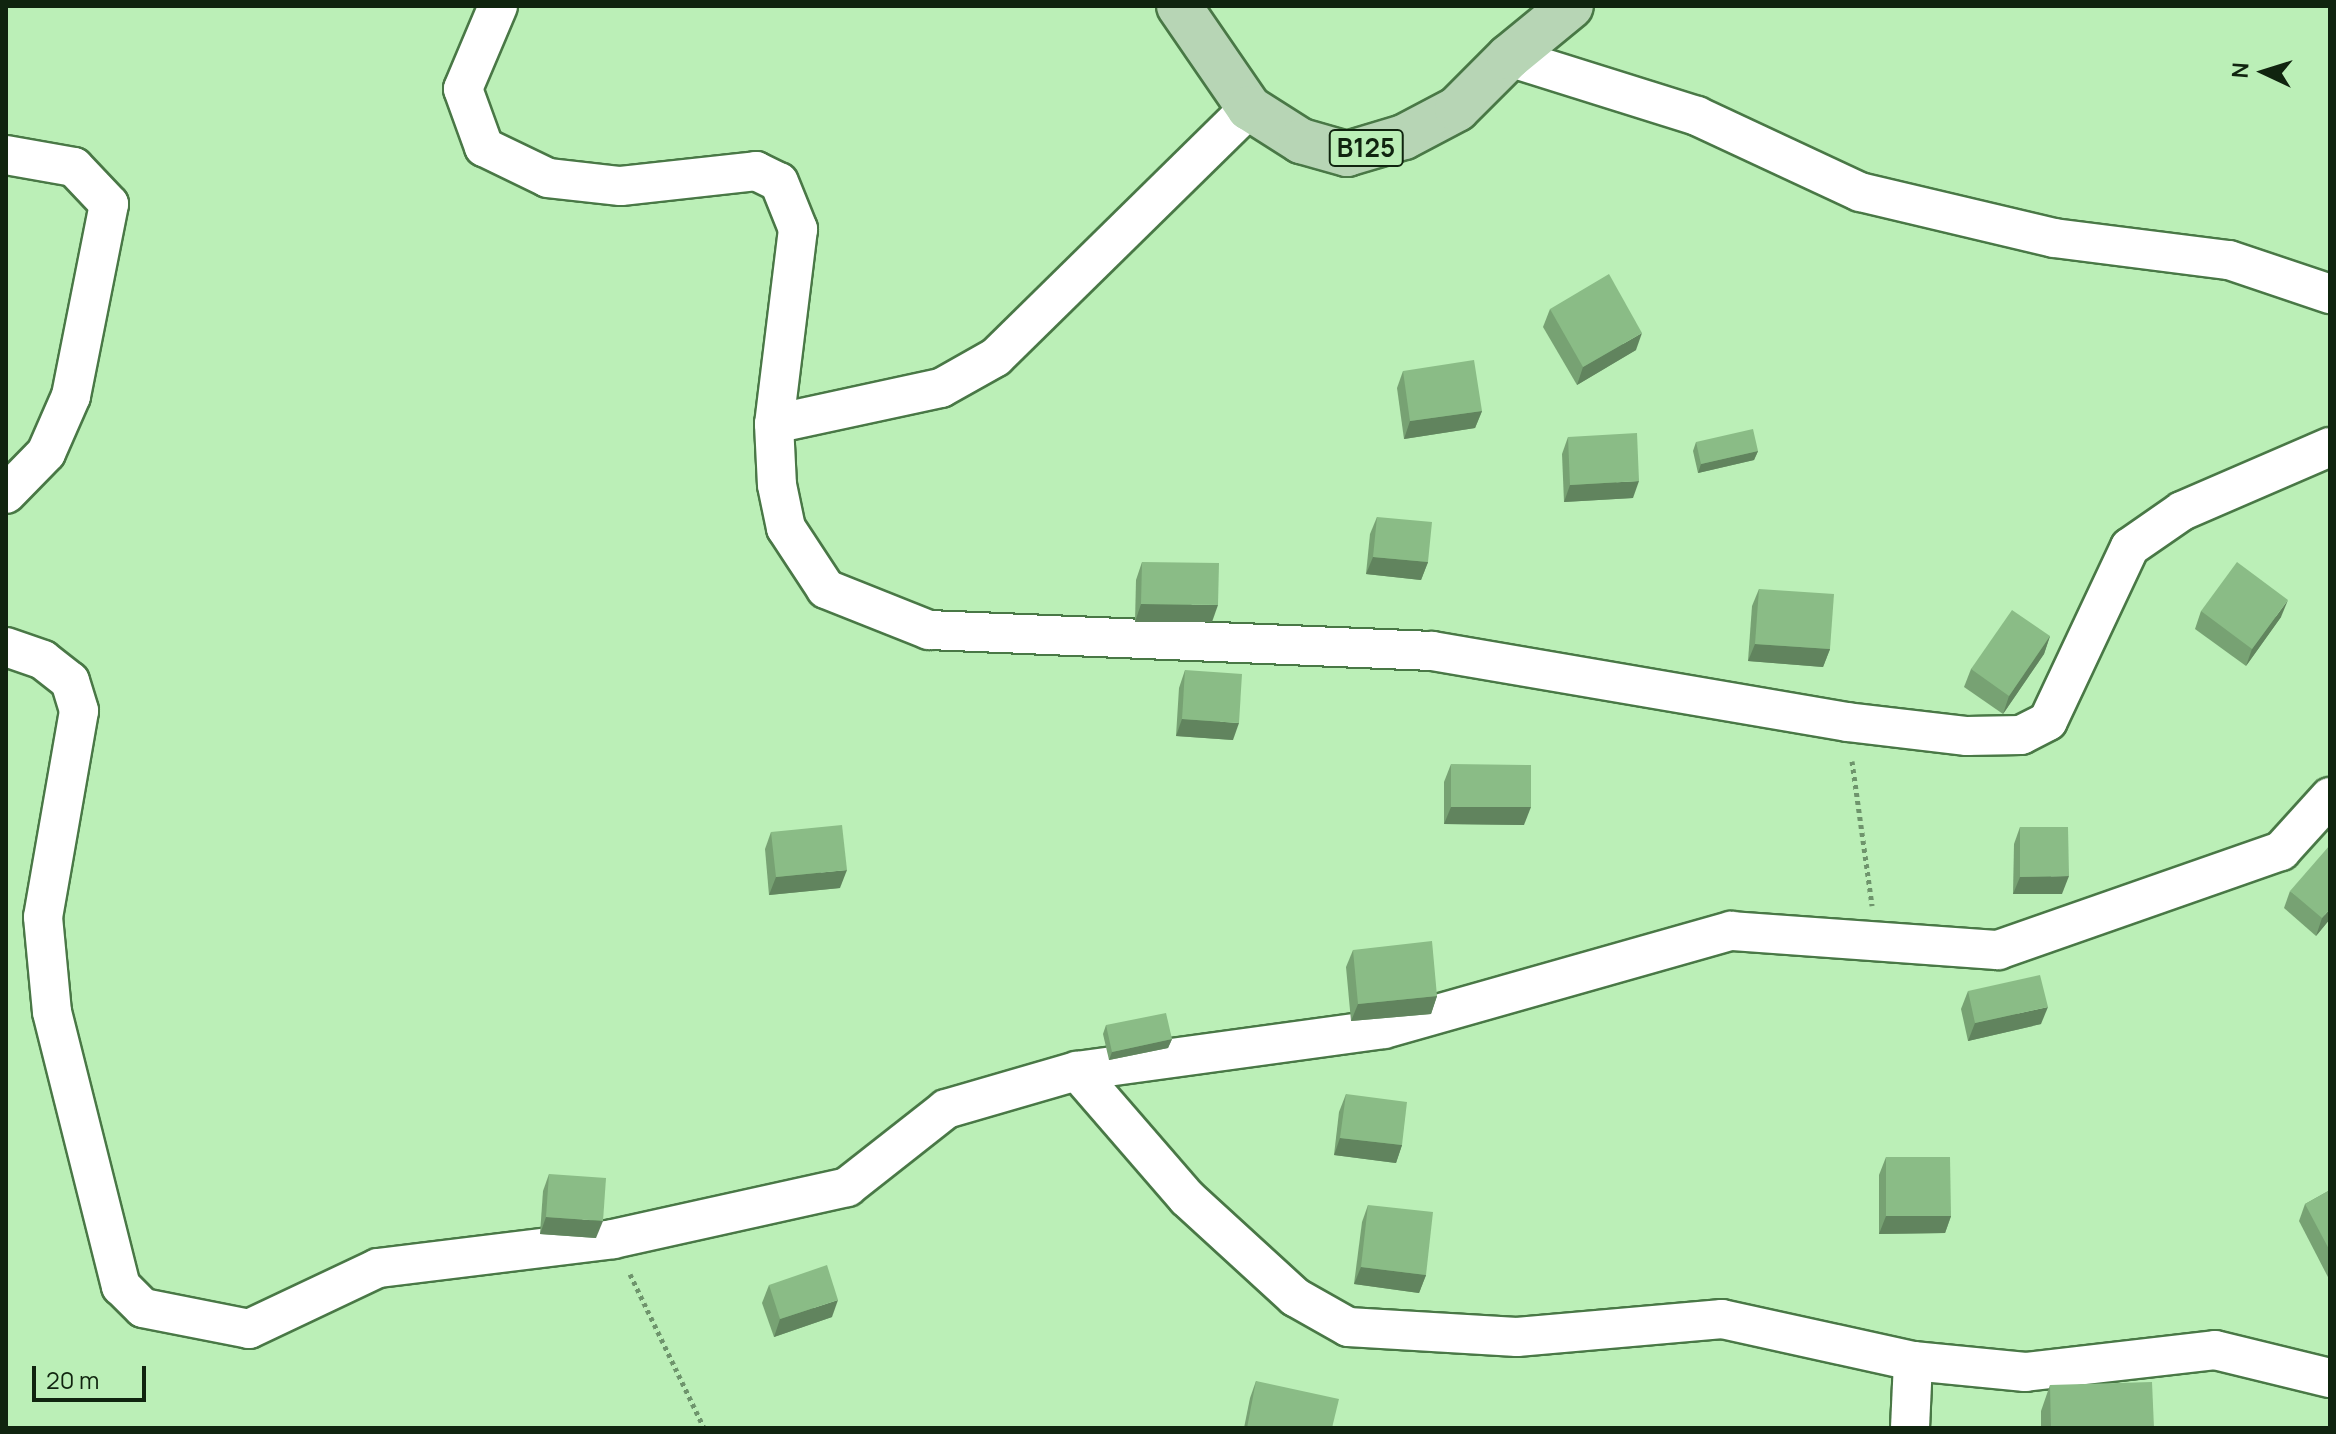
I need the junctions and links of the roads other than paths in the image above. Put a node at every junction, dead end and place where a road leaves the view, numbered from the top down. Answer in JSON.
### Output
{"nodes":[{"id":1,"x":498,"y":6,"type":"edge"},
{"id":2,"x":1179,"y":6,"type":"edge"},
{"id":3,"x":1571,"y":6,"type":"edge"},
{"id":4,"x":1509,"y":57,"type":"junction"},
{"id":5,"x":1249,"y":108,"type":"junction"},
{"id":6,"x":6,"y":155,"type":"edge"},
{"id":7,"x":2330,"y":294,"type":"edge"},
{"id":8,"x":774,"y":424,"type":"junction"},
{"id":9,"x":2330,"y":447,"type":"edge"},
{"id":10,"x":6,"y":494,"type":"edge"},
{"id":11,"x":6,"y":647,"type":"edge"},
{"id":12,"x":2330,"y":797,"type":"edge"},
{"id":13,"x":1077,"y":1071,"type":"junction"},
{"id":14,"x":1913,"y":1361,"type":"junction"},
{"id":15,"x":2330,"y":1378,"type":"edge"},
{"id":16,"x":1910,"y":1428,"type":"edge"}],
"edges":[{"from":1,"to":8,"type":"street"},
{"from":2,"to":5,"type":"main road","number":"B125"},
{"from":3,"to":4,"type":"main road","number":"B125"},
{"from":4,"to":5,"type":"main road","number":"B125"},
{"from":4,"to":7,"type":"street"},
{"from":5,"to":8,"type":"street"},
{"from":6,"to":10,"type":"street"},
{"from":8,"to":9,"type":"street"},
{"from":11,"to":13,"type":"street"},
{"from":12,"to":13,"type":"street"},
{"from":13,"to":14,"type":"street"},
{"from":14,"to":15,"type":"street"},
{"from":14,"to":16,"type":"street"}]}
